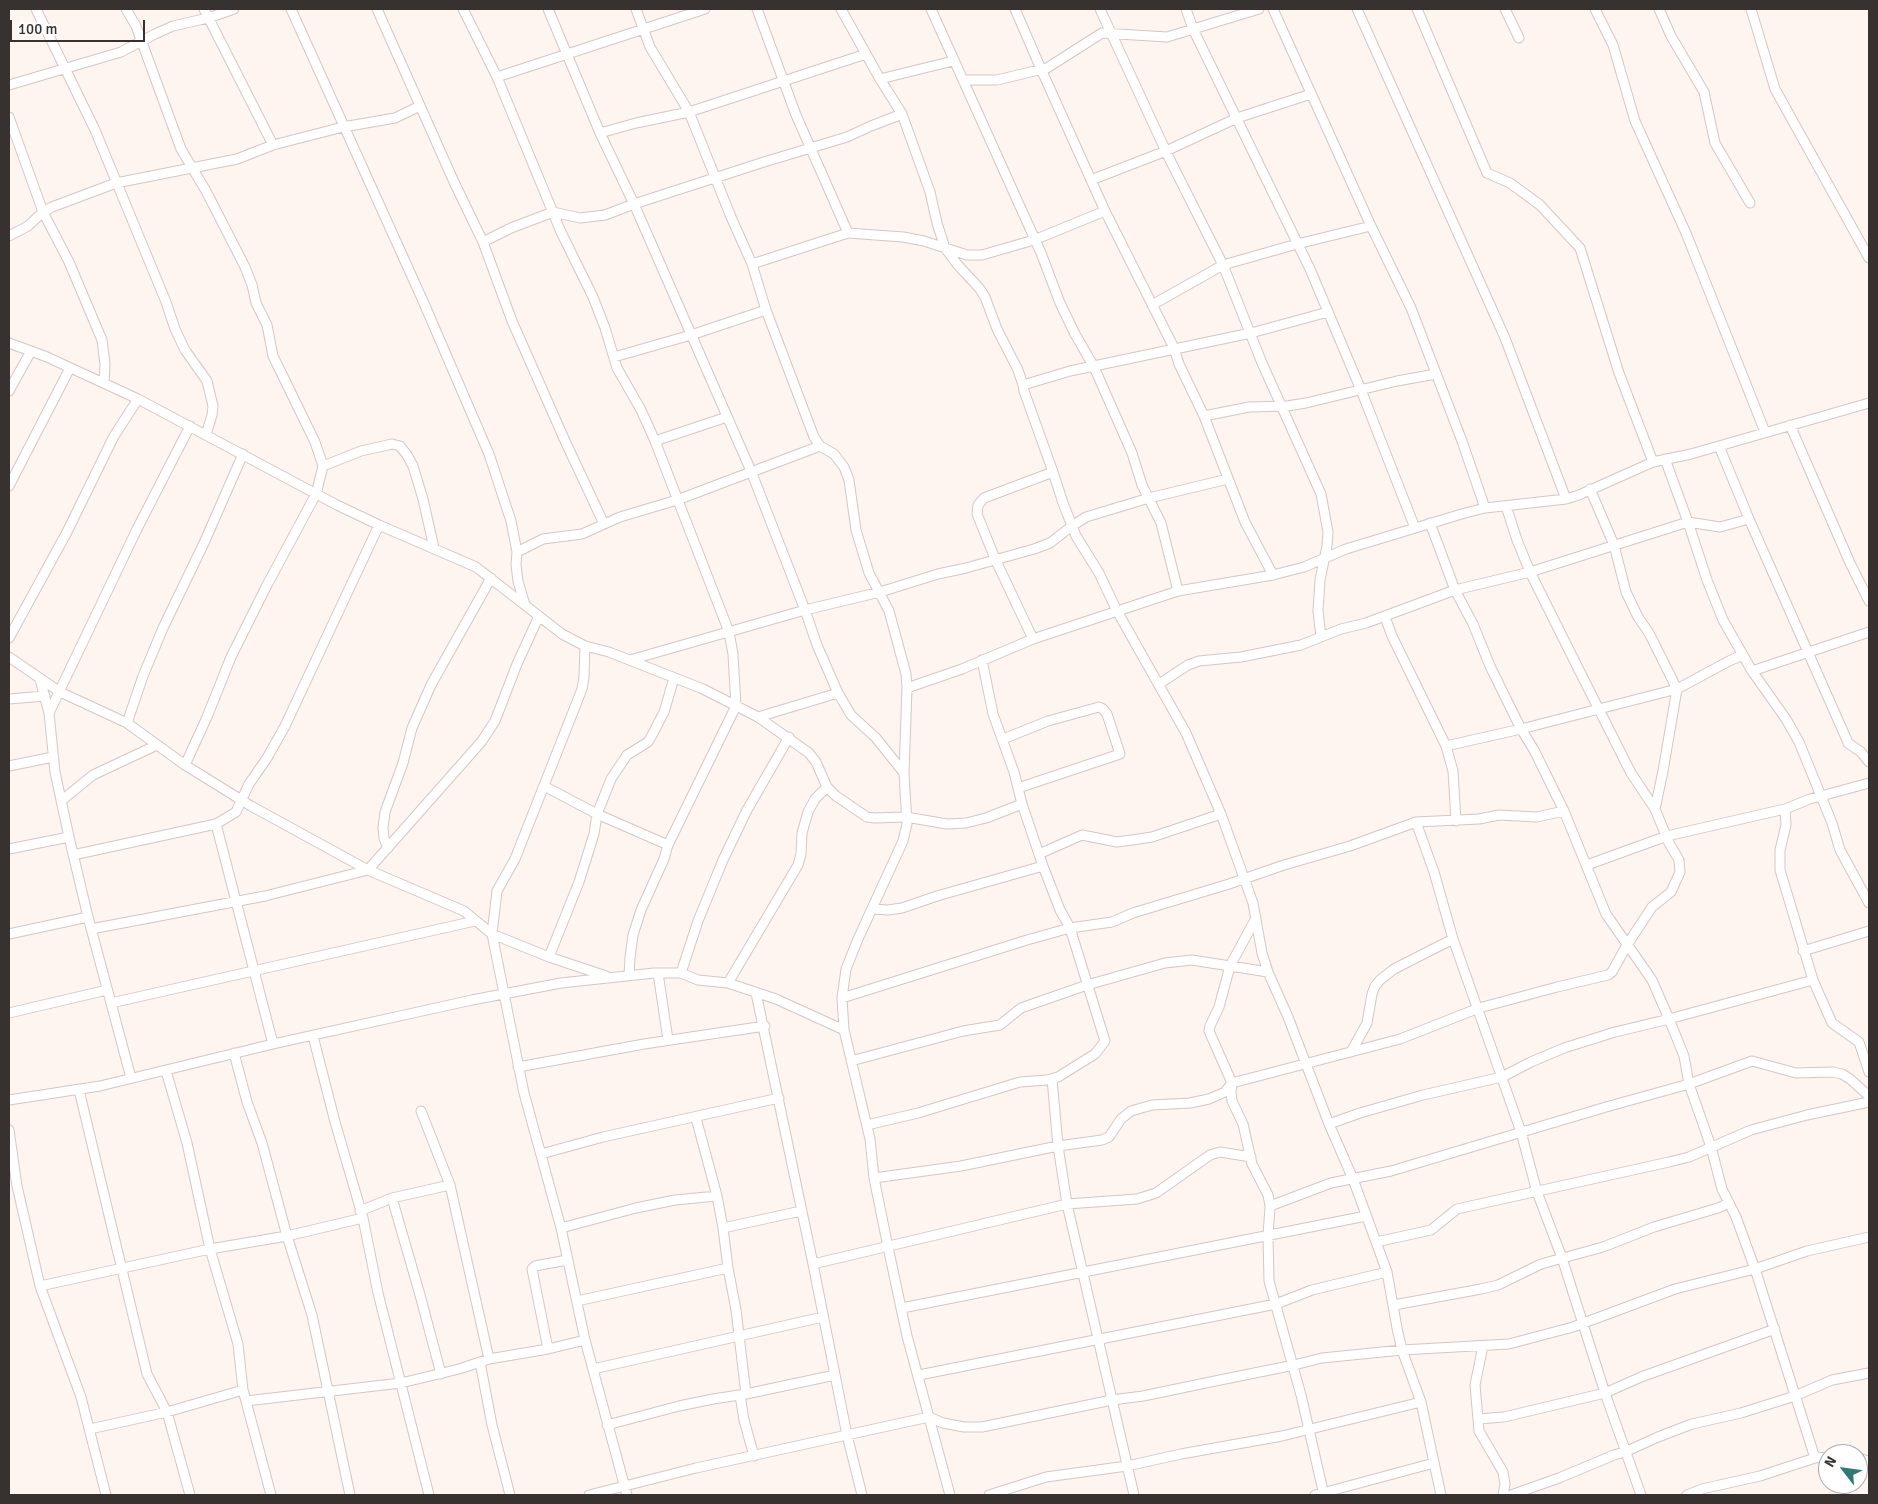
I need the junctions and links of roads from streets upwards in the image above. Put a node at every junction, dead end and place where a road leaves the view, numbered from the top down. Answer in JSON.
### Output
{"nodes":[{"id":1,"x":36,"y":9,"type":"edge"},
{"id":2,"x":126,"y":9,"type":"edge"},
{"id":3,"x":204,"y":9,"type":"edge"},
{"id":4,"x":234,"y":9,"type":"edge"},
{"id":5,"x":291,"y":9,"type":"edge"},
{"id":6,"x":377,"y":9,"type":"edge"},
{"id":7,"x":463,"y":9,"type":"edge"},
{"id":8,"x":548,"y":9,"type":"edge"},
{"id":9,"x":636,"y":9,"type":"edge"},
{"id":10,"x":705,"y":9,"type":"edge"},
{"id":11,"x":757,"y":9,"type":"edge"},
{"id":12,"x":841,"y":9,"type":"edge"},
{"id":13,"x":931,"y":9,"type":"edge"},
{"id":14,"x":1015,"y":9,"type":"edge"},
{"id":15,"x":1100,"y":9,"type":"edge"},
{"id":16,"x":1186,"y":9,"type":"edge"},
{"id":17,"x":1259,"y":9,"type":"edge"},
{"id":18,"x":1273,"y":9,"type":"edge"},
{"id":19,"x":1357,"y":9,"type":"edge"},
{"id":20,"x":1417,"y":9,"type":"edge"},
{"id":21,"x":1505,"y":9,"type":"edge"},
{"id":22,"x":1594,"y":9,"type":"edge"},
{"id":23,"x":1660,"y":9,"type":"edge"},
{"id":24,"x":1751,"y":9,"type":"edge"},
{"id":25,"x":208,"y":18,"type":"junction"},
{"id":26,"x":643,"y":29,"type":"junction"},
{"id":27,"x":1193,"y":29,"type":"junction"},
{"id":28,"x":1113,"y":34,"type":"junction"},
{"id":29,"x":1519,"y":38,"type":"dead end"},
{"id":30,"x":141,"y":42,"type":"junction"},
{"id":31,"x":567,"y":54,"type":"junction"},
{"id":32,"x":866,"y":54,"type":"junction"},
{"id":33,"x":953,"y":61,"type":"junction"},
{"id":34,"x":67,"y":69,"type":"junction"},
{"id":35,"x":1040,"y":69,"type":"junction"},
{"id":36,"x":497,"y":77,"type":"junction"},
{"id":37,"x":880,"y":80,"type":"junction"},
{"id":38,"x":963,"y":80,"type":"junction"},
{"id":39,"x":783,"y":81,"type":"junction"},
{"id":40,"x":9,"y":85,"type":"edge"},
{"id":41,"x":1311,"y":94,"type":"junction"},
{"id":42,"x":420,"y":106,"type":"junction"},
{"id":43,"x":689,"y":112,"type":"junction"},
{"id":44,"x":902,"y":114,"type":"junction"},
{"id":45,"x":9,"y":117,"type":"edge"},
{"id":46,"x":1237,"y":118,"type":"junction"},
{"id":47,"x":343,"y":127,"type":"junction"},
{"id":48,"x":600,"y":133,"type":"junction"},
{"id":49,"x":273,"y":145,"type":"junction"},
{"id":50,"x":810,"y":148,"type":"junction"},
{"id":51,"x":1166,"y":151,"type":"junction"},
{"id":52,"x":194,"y":169,"type":"junction"},
{"id":53,"x":716,"y":179,"type":"junction"},
{"id":54,"x":1091,"y":180,"type":"junction"},
{"id":55,"x":116,"y":183,"type":"junction"},
{"id":56,"x":634,"y":204,"type":"junction"},
{"id":57,"x":1750,"y":204,"type":"dead end"},
{"id":58,"x":43,"y":212,"type":"junction"},
{"id":59,"x":553,"y":212,"type":"junction"},
{"id":60,"x":1105,"y":212,"type":"junction"},
{"id":61,"x":1371,"y":226,"type":"junction"},
{"id":62,"x":848,"y":233,"type":"junction"},
{"id":63,"x":9,"y":236,"type":"edge"},
{"id":64,"x":1034,"y":240,"type":"junction"},
{"id":65,"x":483,"y":242,"type":"junction"},
{"id":66,"x":1297,"y":244,"type":"junction"},
{"id":67,"x":945,"y":248,"type":"junction"},
{"id":68,"x":1869,"y":258,"type":"edge"},
{"id":69,"x":752,"y":264,"type":"junction"},
{"id":70,"x":1223,"y":265,"type":"junction"},
{"id":71,"x":1152,"y":305,"type":"junction"},
{"id":72,"x":766,"y":310,"type":"junction"},
{"id":73,"x":1328,"y":312,"type":"junction"},
{"id":74,"x":1251,"y":332,"type":"junction"},
{"id":75,"x":691,"y":335,"type":"junction"},
{"id":76,"x":9,"y":343,"type":"edge"},
{"id":77,"x":1174,"y":348,"type":"junction"},
{"id":78,"x":31,"y":351,"type":"junction"},
{"id":79,"x":614,"y":357,"type":"junction"},
{"id":80,"x":1094,"y":367,"type":"junction"},
{"id":81,"x":70,"y":368,"type":"junction"},
{"id":82,"x":1436,"y":374,"type":"junction"},
{"id":83,"x":104,"y":383,"type":"junction"},
{"id":84,"x":1023,"y":384,"type":"junction"},
{"id":85,"x":1361,"y":390,"type":"junction"},
{"id":86,"x":9,"y":391,"type":"edge"},
{"id":87,"x":138,"y":398,"type":"junction"},
{"id":88,"x":1869,"y":403,"type":"edge"},
{"id":89,"x":1282,"y":406,"type":"junction"},
{"id":90,"x":1204,"y":416,"type":"junction"},
{"id":91,"x":727,"y":417,"type":"junction"},
{"id":92,"x":1790,"y":425,"type":"junction"},
{"id":93,"x":190,"y":426,"type":"junction"},
{"id":94,"x":1765,"y":432,"type":"junction"},
{"id":95,"x":206,"y":435,"type":"junction"},
{"id":96,"x":655,"y":441,"type":"junction"},
{"id":97,"x":820,"y":446,"type":"junction"},
{"id":98,"x":1719,"y":446,"type":"junction"},
{"id":99,"x":243,"y":454,"type":"junction"},
{"id":100,"x":1665,"y":459,"type":"junction"},
{"id":101,"x":1654,"y":462,"type":"junction"},
{"id":102,"x":323,"y":466,"type":"junction"},
{"id":103,"x":751,"y":472,"type":"junction"},
{"id":104,"x":1054,"y":472,"type":"junction"},
{"id":105,"x":1228,"y":479,"type":"junction"},
{"id":106,"x":9,"y":486,"type":"edge"},
{"id":107,"x":1590,"y":488,"type":"junction"},
{"id":108,"x":316,"y":494,"type":"junction"},
{"id":109,"x":1149,"y":498,"type":"junction"},
{"id":110,"x":1566,"y":499,"type":"junction"},
{"id":111,"x":677,"y":500,"type":"junction"},
{"id":112,"x":1506,"y":506,"type":"junction"},
{"id":113,"x":1485,"y":508,"type":"junction"},
{"id":114,"x":1749,"y":519,"type":"junction"},
{"id":115,"x":1688,"y":522,"type":"junction"},
{"id":116,"x":1430,"y":523,"type":"junction"},
{"id":117,"x":604,"y":524,"type":"junction"},
{"id":118,"x":379,"y":525,"type":"junction"},
{"id":119,"x":1072,"y":526,"type":"junction"},
{"id":120,"x":1415,"y":528,"type":"junction"},
{"id":121,"x":1614,"y":545,"type":"junction"},
{"id":122,"x":434,"y":548,"type":"junction"},
{"id":123,"x":517,"y":552,"type":"junction"},
{"id":124,"x":996,"y":560,"type":"junction"},
{"id":125,"x":1325,"y":560,"type":"junction"},
{"id":126,"x":1530,"y":572,"type":"junction"},
{"id":127,"x":1273,"y":575,"type":"junction"},
{"id":128,"x":491,"y":578,"type":"junction"},
{"id":129,"x":1455,"y":590,"type":"junction"},
{"id":130,"x":1178,"y":591,"type":"junction"},
{"id":131,"x":880,"y":592,"type":"junction"},
{"id":132,"x":1869,"y":602,"type":"edge"},
{"id":133,"x":525,"y":605,"type":"junction"},
{"id":134,"x":805,"y":610,"type":"junction"},
{"id":135,"x":1117,"y":611,"type":"junction"},
{"id":136,"x":539,"y":616,"type":"junction"},
{"id":137,"x":1385,"y":617,"type":"junction"},
{"id":138,"x":729,"y":632,"type":"junction"},
{"id":139,"x":1869,"y":632,"type":"edge"},
{"id":140,"x":1321,"y":637,"type":"junction"},
{"id":141,"x":9,"y":638,"type":"edge"},
{"id":142,"x":1033,"y":638,"type":"junction"},
{"id":143,"x":585,"y":646,"type":"junction"},
{"id":144,"x":1807,"y":653,"type":"junction"},
{"id":145,"x":1743,"y":655,"type":"junction"},
{"id":146,"x":9,"y":657,"type":"edge"},
{"id":147,"x":630,"y":660,"type":"junction"},
{"id":148,"x":982,"y":660,"type":"junction"},
{"id":149,"x":1752,"y":671,"type":"junction"},
{"id":150,"x":674,"y":678,"type":"junction"},
{"id":151,"x":40,"y":679,"type":"junction"},
{"id":152,"x":1159,"y":684,"type":"junction"},
{"id":153,"x":907,"y":688,"type":"junction"},
{"id":154,"x":1678,"y":689,"type":"junction"},
{"id":155,"x":60,"y":692,"type":"junction"},
{"id":156,"x":838,"y":693,"type":"junction"},
{"id":157,"x":45,"y":696,"type":"junction"},
{"id":158,"x":9,"y":700,"type":"edge"},
{"id":159,"x":736,"y":706,"type":"junction"},
{"id":160,"x":1598,"y":708,"type":"junction"},
{"id":161,"x":49,"y":712,"type":"junction"},
{"id":162,"x":758,"y":717,"type":"junction"},
{"id":163,"x":127,"y":723,"type":"junction"},
{"id":164,"x":1521,"y":729,"type":"junction"},
{"id":165,"x":789,"y":738,"type":"junction"},
{"id":166,"x":1003,"y":739,"type":"junction"},
{"id":167,"x":157,"y":745,"type":"junction"},
{"id":168,"x":1446,"y":746,"type":"junction"},
{"id":169,"x":53,"y":756,"type":"junction"},
{"id":170,"x":1869,"y":762,"type":"edge"},
{"id":171,"x":185,"y":765,"type":"junction"},
{"id":172,"x":9,"y":766,"type":"edge"},
{"id":173,"x":904,"y":773,"type":"junction"},
{"id":174,"x":1869,"y":783,"type":"edge"},
{"id":175,"x":544,"y":786,"type":"junction"},
{"id":176,"x":827,"y":787,"type":"junction"},
{"id":177,"x":1018,"y":788,"type":"junction"},
{"id":178,"x":1822,"y":796,"type":"junction"},
{"id":179,"x":61,"y":801,"type":"junction"},
{"id":180,"x":242,"y":801,"type":"junction"},
{"id":181,"x":1022,"y":804,"type":"junction"},
{"id":182,"x":1655,"y":809,"type":"junction"},
{"id":183,"x":1784,"y":809,"type":"junction"},
{"id":184,"x":1564,"y":811,"type":"junction"},
{"id":185,"x":597,"y":814,"type":"junction"},
{"id":186,"x":1220,"y":814,"type":"junction"},
{"id":187,"x":906,"y":817,"type":"junction"},
{"id":188,"x":1456,"y":821,"type":"junction"},
{"id":189,"x":1416,"y":822,"type":"junction"},
{"id":190,"x":216,"y":824,"type":"junction"},
{"id":191,"x":1667,"y":836,"type":"junction"},
{"id":192,"x":69,"y":837,"type":"junction"},
{"id":193,"x":668,"y":844,"type":"junction"},
{"id":194,"x":388,"y":848,"type":"junction"},
{"id":195,"x":9,"y":849,"type":"edge"},
{"id":196,"x":1039,"y":854,"type":"junction"},
{"id":197,"x":73,"y":855,"type":"junction"},
{"id":198,"x":1587,"y":865,"type":"junction"},
{"id":199,"x":1043,"y":866,"type":"junction"},
{"id":200,"x":368,"y":870,"type":"junction"},
{"id":201,"x":1243,"y":878,"type":"junction"},
{"id":202,"x":236,"y":901,"type":"junction"},
{"id":203,"x":1869,"y":903,"type":"edge"},
{"id":204,"x":872,"y":909,"type":"junction"},
{"id":205,"x":88,"y":917,"type":"junction"},
{"id":206,"x":1256,"y":918,"type":"junction"},
{"id":207,"x":475,"y":921,"type":"junction"},
{"id":208,"x":1070,"y":928,"type":"junction"},
{"id":209,"x":91,"y":929,"type":"junction"},
{"id":210,"x":1869,"y":931,"type":"edge"},
{"id":211,"x":9,"y":934,"type":"edge"},
{"id":212,"x":492,"y":934,"type":"junction"},
{"id":213,"x":1453,"y":939,"type":"junction"},
{"id":214,"x":1626,"y":944,"type":"junction"},
{"id":215,"x":1803,"y":951,"type":"junction"},
{"id":216,"x":549,"y":957,"type":"junction"},
{"id":217,"x":1230,"y":966,"type":"junction"},
{"id":218,"x":254,"y":970,"type":"junction"},
{"id":219,"x":658,"y":972,"type":"junction"},
{"id":220,"x":1268,"y":972,"type":"junction"},
{"id":221,"x":681,"y":973,"type":"junction"},
{"id":222,"x":630,"y":975,"type":"junction"},
{"id":223,"x":608,"y":977,"type":"junction"},
{"id":224,"x":1813,"y":980,"type":"junction"},
{"id":225,"x":728,"y":983,"type":"junction"},
{"id":226,"x":1087,"y":985,"type":"junction"},
{"id":227,"x":107,"y":990,"type":"junction"},
{"id":228,"x":756,"y":992,"type":"junction"},
{"id":229,"x":505,"y":995,"type":"junction"},
{"id":230,"x":842,"y":998,"type":"junction"},
{"id":231,"x":111,"y":1003,"type":"junction"},
{"id":232,"x":1479,"y":1008,"type":"junction"},
{"id":233,"x":9,"y":1013,"type":"edge"},
{"id":234,"x":1670,"y":1019,"type":"junction"},
{"id":235,"x":764,"y":1026,"type":"junction"},
{"id":236,"x":844,"y":1030,"type":"junction"},
{"id":237,"x":313,"y":1036,"type":"junction"},
{"id":238,"x":668,"y":1040,"type":"junction"},
{"id":239,"x":273,"y":1044,"type":"junction"},
{"id":240,"x":1351,"y":1052,"type":"junction"},
{"id":241,"x":234,"y":1053,"type":"junction"},
{"id":242,"x":851,"y":1061,"type":"junction"},
{"id":243,"x":1306,"y":1064,"type":"junction"},
{"id":244,"x":518,"y":1067,"type":"junction"},
{"id":245,"x":166,"y":1070,"type":"junction"},
{"id":246,"x":1869,"y":1072,"type":"edge"},
{"id":247,"x":1502,"y":1077,"type":"junction"},
{"id":248,"x":131,"y":1078,"type":"junction"},
{"id":249,"x":1052,"y":1079,"type":"junction"},
{"id":250,"x":1232,"y":1083,"type":"junction"},
{"id":251,"x":1689,"y":1084,"type":"junction"},
{"id":252,"x":79,"y":1090,"type":"junction"},
{"id":253,"x":1869,"y":1096,"type":"edge"},
{"id":254,"x":779,"y":1098,"type":"junction"},
{"id":255,"x":9,"y":1100,"type":"edge"},
{"id":256,"x":1869,"y":1102,"type":"edge"},
{"id":257,"x":420,"y":1111,"type":"dead end"},
{"id":258,"x":696,"y":1118,"type":"junction"},
{"id":259,"x":1329,"y":1124,"type":"junction"},
{"id":260,"x":867,"y":1125,"type":"junction"},
{"id":261,"x":9,"y":1130,"type":"edge"},
{"id":262,"x":1521,"y":1132,"type":"junction"},
{"id":263,"x":1058,"y":1146,"type":"junction"},
{"id":264,"x":1711,"y":1147,"type":"junction"},
{"id":265,"x":541,"y":1154,"type":"junction"},
{"id":266,"x":1251,"y":1157,"type":"junction"},
{"id":267,"x":874,"y":1178,"type":"junction"},
{"id":268,"x":1353,"y":1179,"type":"junction"},
{"id":269,"x":450,"y":1185,"type":"junction"},
{"id":270,"x":1537,"y":1192,"type":"junction"},
{"id":271,"x":717,"y":1196,"type":"junction"},
{"id":272,"x":392,"y":1198,"type":"junction"},
{"id":273,"x":1729,"y":1203,"type":"junction"},
{"id":274,"x":1068,"y":1204,"type":"junction"},
{"id":275,"x":1270,"y":1206,"type":"junction"},
{"id":276,"x":802,"y":1211,"type":"junction"},
{"id":277,"x":362,"y":1214,"type":"junction"},
{"id":278,"x":1366,"y":1216,"type":"junction"},
{"id":279,"x":561,"y":1228,"type":"junction"},
{"id":280,"x":723,"y":1228,"type":"junction"},
{"id":281,"x":287,"y":1236,"type":"junction"},
{"id":282,"x":1268,"y":1236,"type":"junction"},
{"id":283,"x":1869,"y":1237,"type":"edge"},
{"id":284,"x":1376,"y":1242,"type":"junction"},
{"id":285,"x":888,"y":1247,"type":"junction"},
{"id":286,"x":210,"y":1250,"type":"junction"},
{"id":287,"x":1562,"y":1258,"type":"junction"},
{"id":288,"x":567,"y":1260,"type":"junction"},
{"id":289,"x":813,"y":1264,"type":"junction"},
{"id":290,"x":122,"y":1268,"type":"junction"},
{"id":291,"x":728,"y":1268,"type":"junction"},
{"id":292,"x":1754,"y":1269,"type":"junction"},
{"id":293,"x":1082,"y":1272,"type":"junction"},
{"id":294,"x":1387,"y":1272,"type":"junction"},
{"id":295,"x":40,"y":1286,"type":"junction"},
{"id":296,"x":578,"y":1302,"type":"junction"},
{"id":297,"x":1276,"y":1304,"type":"junction"},
{"id":298,"x":1394,"y":1305,"type":"junction"},
{"id":299,"x":902,"y":1308,"type":"junction"},
{"id":300,"x":823,"y":1317,"type":"junction"},
{"id":301,"x":1583,"y":1322,"type":"junction"},
{"id":302,"x":1775,"y":1329,"type":"junction"},
{"id":303,"x":738,"y":1336,"type":"junction"},
{"id":304,"x":585,"y":1340,"type":"junction"},
{"id":305,"x":1098,"y":1340,"type":"junction"},
{"id":306,"x":1483,"y":1346,"type":"junction"},
{"id":307,"x":548,"y":1349,"type":"junction"},
{"id":308,"x":1402,"y":1350,"type":"junction"},
{"id":309,"x":489,"y":1359,"type":"junction"},
{"id":310,"x":480,"y":1362,"type":"junction"},
{"id":311,"x":1294,"y":1365,"type":"junction"},
{"id":312,"x":593,"y":1369,"type":"junction"},
{"id":313,"x":1869,"y":1373,"type":"edge"},
{"id":314,"x":441,"y":1374,"type":"junction"},
{"id":315,"x":835,"y":1375,"type":"junction"},
{"id":316,"x":919,"y":1375,"type":"junction"},
{"id":317,"x":401,"y":1383,"type":"junction"},
{"id":318,"x":243,"y":1390,"type":"junction"},
{"id":319,"x":328,"y":1392,"type":"junction"},
{"id":320,"x":1605,"y":1393,"type":"junction"},
{"id":321,"x":743,"y":1395,"type":"junction"},
{"id":322,"x":1795,"y":1396,"type":"junction"},
{"id":323,"x":1112,"y":1400,"type":"junction"},
{"id":324,"x":246,"y":1401,"type":"junction"},
{"id":325,"x":1421,"y":1402,"type":"junction"},
{"id":326,"x":167,"y":1412,"type":"junction"},
{"id":327,"x":929,"y":1417,"type":"junction"},
{"id":328,"x":1478,"y":1419,"type":"junction"},
{"id":329,"x":608,"y":1424,"type":"junction"},
{"id":330,"x":1309,"y":1428,"type":"junction"},
{"id":331,"x":90,"y":1429,"type":"junction"},
{"id":332,"x":847,"y":1435,"type":"junction"},
{"id":333,"x":1627,"y":1451,"type":"junction"},
{"id":334,"x":754,"y":1456,"type":"junction"},
{"id":335,"x":1816,"y":1458,"type":"joint"},
{"id":336,"x":1434,"y":1463,"type":"junction"},
{"id":337,"x":1127,"y":1466,"type":"junction"},
{"id":338,"x":625,"y":1491,"type":"edge"},
{"id":339,"x":106,"y":1495,"type":"edge"},
{"id":340,"x":190,"y":1495,"type":"edge"},
{"id":341,"x":271,"y":1495,"type":"edge"},
{"id":342,"x":350,"y":1495,"type":"edge"},
{"id":343,"x":429,"y":1495,"type":"edge"},
{"id":344,"x":510,"y":1495,"type":"edge"},
{"id":345,"x":589,"y":1495,"type":"edge"},
{"id":346,"x":862,"y":1495,"type":"edge"},
{"id":347,"x":950,"y":1495,"type":"edge"},
{"id":348,"x":989,"y":1495,"type":"edge"},
{"id":349,"x":1134,"y":1495,"type":"edge"},
{"id":350,"x":1321,"y":1495,"type":"edge"},
{"id":351,"x":1440,"y":1495,"type":"edge"},
{"id":352,"x":1503,"y":1495,"type":"edge"},
{"id":353,"x":1510,"y":1495,"type":"edge"},
{"id":354,"x":1641,"y":1495,"type":"edge"},
{"id":355,"x":1687,"y":1495,"type":"edge"}],
"edges":[{"from":1,"to":34,"type":"street"},
{"from":2,"to":30,"type":"street"},
{"from":3,"to":25,"type":"street"},
{"from":4,"to":25,"type":"street"},
{"from":5,"to":47,"type":"street"},
{"from":6,"to":42,"type":"street"},
{"from":7,"to":36,"type":"street"},
{"from":8,"to":31,"type":"street"},
{"from":9,"to":26,"type":"street"},
{"from":10,"to":26,"type":"street"},
{"from":11,"to":39,"type":"street"},
{"from":12,"to":32,"type":"street"},
{"from":13,"to":33,"type":"street"},
{"from":14,"to":35,"type":"street"},
{"from":15,"to":28,"type":"street"},
{"from":16,"to":27,"type":"street"},
{"from":17,"to":27,"type":"street"},
{"from":18,"to":41,"type":"street"},
{"from":19,"to":110,"type":"street"},
{"from":20,"to":101,"type":"street"},
{"from":21,"to":29,"type":"street"},
{"from":22,"to":94,"type":"street"},
{"from":23,"to":57,"type":"street"},
{"from":24,"to":68,"type":"street"},
{"from":25,"to":30,"type":"street"},
{"from":25,"to":49,"type":"street"},
{"from":26,"to":31,"type":"street"},
{"from":26,"to":43,"type":"street"},
{"from":27,"to":28,"type":"street"},
{"from":27,"to":46,"type":"street"},
{"from":28,"to":35,"type":"street"},
{"from":28,"to":51,"type":"street"},
{"from":30,"to":34,"type":"street"},
{"from":30,"to":52,"type":"street"},
{"from":31,"to":36,"type":"street"},
{"from":31,"to":48,"type":"street"},
{"from":32,"to":37,"type":"street"},
{"from":32,"to":39,"type":"street"},
{"from":33,"to":37,"type":"street"},
{"from":33,"to":38,"type":"street"},
{"from":34,"to":40,"type":"street"},
{"from":34,"to":55,"type":"street"},
{"from":35,"to":38,"type":"street"},
{"from":35,"to":54,"type":"street"},
{"from":36,"to":59,"type":"street"},
{"from":37,"to":44,"type":"street"},
{"from":38,"to":64,"type":"street"},
{"from":39,"to":43,"type":"street"},
{"from":39,"to":50,"type":"street"},
{"from":41,"to":46,"type":"street"},
{"from":41,"to":61,"type":"street"},
{"from":42,"to":47,"type":"street"},
{"from":42,"to":65,"type":"street"},
{"from":43,"to":48,"type":"street"},
{"from":43,"to":53,"type":"street"},
{"from":44,"to":50,"type":"street"},
{"from":44,"to":67,"type":"street"},
{"from":45,"to":58,"type":"street"},
{"from":46,"to":51,"type":"street"},
{"from":46,"to":66,"type":"street"},
{"from":47,"to":49,"type":"street"},
{"from":47,"to":123,"type":"street"},
{"from":48,"to":56,"type":"street"},
{"from":49,"to":52,"type":"street"},
{"from":50,"to":53,"type":"street"},
{"from":50,"to":62,"type":"street"},
{"from":51,"to":54,"type":"street"},
{"from":51,"to":70,"type":"street"},
{"from":52,"to":55,"type":"street"},
{"from":52,"to":102,"type":"street"},
{"from":53,"to":56,"type":"street"},
{"from":53,"to":69,"type":"street"},
{"from":54,"to":60,"type":"street"},
{"from":55,"to":58,"type":"street"},
{"from":55,"to":95,"type":"street"},
{"from":56,"to":59,"type":"street"},
{"from":56,"to":75,"type":"street"},
{"from":58,"to":63,"type":"street"},
{"from":58,"to":83,"type":"street"},
{"from":59,"to":65,"type":"street"},
{"from":59,"to":79,"type":"street"},
{"from":60,"to":64,"type":"street"},
{"from":60,"to":71,"type":"street"},
{"from":61,"to":66,"type":"street"},
{"from":61,"to":82,"type":"street"},
{"from":62,"to":67,"type":"street"},
{"from":62,"to":69,"type":"street"},
{"from":64,"to":67,"type":"street"},
{"from":64,"to":80,"type":"street"},
{"from":65,"to":117,"type":"street"},
{"from":66,"to":70,"type":"street"},
{"from":66,"to":73,"type":"street"},
{"from":67,"to":84,"type":"street"},
{"from":69,"to":72,"type":"street"},
{"from":70,"to":71,"type":"street"},
{"from":70,"to":74,"type":"street"},
{"from":71,"to":77,"type":"street"},
{"from":72,"to":75,"type":"street"},
{"from":72,"to":97,"type":"street"},
{"from":73,"to":74,"type":"street"},
{"from":73,"to":85,"type":"street"},
{"from":74,"to":77,"type":"street"},
{"from":74,"to":89,"type":"street"},
{"from":75,"to":79,"type":"street"},
{"from":75,"to":91,"type":"street"},
{"from":76,"to":78,"type":"street"},
{"from":77,"to":80,"type":"street"},
{"from":77,"to":90,"type":"street"},
{"from":78,"to":81,"type":"street"},
{"from":78,"to":86,"type":"street"},
{"from":79,"to":96,"type":"street"},
{"from":80,"to":84,"type":"street"},
{"from":80,"to":109,"type":"street"},
{"from":81,"to":83,"type":"street"},
{"from":81,"to":106,"type":"street"},
{"from":82,"to":85,"type":"street"},
{"from":82,"to":113,"type":"street"},
{"from":83,"to":87,"type":"street"},
{"from":84,"to":104,"type":"street"},
{"from":85,"to":89,"type":"street"},
{"from":85,"to":120,"type":"street"},
{"from":87,"to":93,"type":"street"},
{"from":87,"to":141,"type":"street"},
{"from":88,"to":92,"type":"street"},
{"from":89,"to":90,"type":"street"},
{"from":89,"to":125,"type":"street"},
{"from":90,"to":105,"type":"street"},
{"from":91,"to":96,"type":"street"},
{"from":91,"to":103,"type":"street"},
{"from":92,"to":94,"type":"street"},
{"from":92,"to":132,"type":"street"},
{"from":93,"to":95,"type":"street"},
{"from":93,"to":155,"type":"street"},
{"from":94,"to":98,"type":"street"},
{"from":95,"to":99,"type":"street"},
{"from":96,"to":111,"type":"street"},
{"from":97,"to":103,"type":"street"},
{"from":97,"to":131,"type":"street"},
{"from":98,"to":100,"type":"street"},
{"from":98,"to":114,"type":"street"},
{"from":99,"to":108,"type":"street"},
{"from":99,"to":163,"type":"street"},
{"from":100,"to":101,"type":"street"},
{"from":100,"to":115,"type":"street"},
{"from":101,"to":107,"type":"street"},
{"from":102,"to":108,"type":"street"},
{"from":102,"to":122,"type":"street"},
{"from":103,"to":111,"type":"street"},
{"from":103,"to":134,"type":"street"},
{"from":104,"to":119,"type":"street"},
{"from":104,"to":124,"type":"street"},
{"from":105,"to":109,"type":"street"},
{"from":105,"to":127,"type":"street"},
{"from":107,"to":110,"type":"street"},
{"from":107,"to":121,"type":"street"},
{"from":108,"to":118,"type":"street"},
{"from":108,"to":171,"type":"street"},
{"from":109,"to":119,"type":"street"},
{"from":109,"to":130,"type":"street"},
{"from":110,"to":112,"type":"street"},
{"from":111,"to":117,"type":"street"},
{"from":111,"to":138,"type":"street"},
{"from":112,"to":113,"type":"street"},
{"from":112,"to":126,"type":"street"},
{"from":113,"to":116,"type":"street"},
{"from":114,"to":115,"type":"street"},
{"from":114,"to":144,"type":"street"},
{"from":115,"to":121,"type":"street"},
{"from":115,"to":145,"type":"street"},
{"from":116,"to":120,"type":"street"},
{"from":116,"to":129,"type":"street"},
{"from":117,"to":123,"type":"street"},
{"from":118,"to":122,"type":"street"},
{"from":118,"to":180,"type":"street"},
{"from":119,"to":124,"type":"street"},
{"from":119,"to":135,"type":"street"},
{"from":120,"to":125,"type":"street"},
{"from":121,"to":126,"type":"street"},
{"from":121,"to":154,"type":"street"},
{"from":122,"to":128,"type":"street"},
{"from":123,"to":133,"type":"street"},
{"from":124,"to":131,"type":"street"},
{"from":124,"to":142,"type":"street"},
{"from":125,"to":127,"type":"street"},
{"from":125,"to":140,"type":"street"},
{"from":126,"to":129,"type":"street"},
{"from":126,"to":160,"type":"street"},
{"from":127,"to":130,"type":"street"},
{"from":128,"to":133,"type":"street"},
{"from":128,"to":194,"type":"street"},
{"from":129,"to":137,"type":"street"},
{"from":129,"to":164,"type":"street"},
{"from":130,"to":135,"type":"street"},
{"from":131,"to":134,"type":"street"},
{"from":131,"to":153,"type":"street"},
{"from":133,"to":136,"type":"street"},
{"from":134,"to":138,"type":"street"},
{"from":134,"to":156,"type":"street"},
{"from":135,"to":142,"type":"street"},
{"from":135,"to":152,"type":"street"},
{"from":136,"to":143,"type":"street"},
{"from":136,"to":194,"type":"street"},
{"from":137,"to":140,"type":"street"},
{"from":137,"to":168,"type":"street"},
{"from":138,"to":147,"type":"street"},
{"from":138,"to":159,"type":"street"},
{"from":139,"to":144,"type":"street"},
{"from":140,"to":152,"type":"street"},
{"from":142,"to":148,"type":"street"},
{"from":143,"to":147,"type":"street"},
{"from":143,"to":175,"type":"street"},
{"from":144,"to":149,"type":"street"},
{"from":144,"to":170,"type":"street"},
{"from":145,"to":149,"type":"street"},
{"from":145,"to":154,"type":"street"},
{"from":146,"to":151,"type":"street"},
{"from":147,"to":150,"type":"street"},
{"from":148,"to":153,"type":"street"},
{"from":148,"to":166,"type":"street"},
{"from":149,"to":178,"type":"street"},
{"from":150,"to":159,"type":"street"},
{"from":150,"to":185,"type":"street"},
{"from":151,"to":155,"type":"street"},
{"from":151,"to":157,"type":"street"},
{"from":152,"to":186,"type":"street"},
{"from":153,"to":173,"type":"street"},
{"from":154,"to":160,"type":"street"},
{"from":154,"to":182,"type":"street"},
{"from":155,"to":161,"type":"street"},
{"from":155,"to":163,"type":"street"},
{"from":156,"to":162,"type":"street"},
{"from":156,"to":173,"type":"street"},
{"from":157,"to":158,"type":"street"},
{"from":157,"to":161,"type":"street"},
{"from":159,"to":162,"type":"street"},
{"from":159,"to":193,"type":"street"},
{"from":160,"to":164,"type":"street"},
{"from":160,"to":182,"type":"street"},
{"from":161,"to":169,"type":"street"},
{"from":162,"to":165,"type":"street"},
{"from":163,"to":167,"type":"street"},
{"from":164,"to":168,"type":"street"},
{"from":164,"to":184,"type":"street"},
{"from":165,"to":176,"type":"street"},
{"from":165,"to":221,"type":"street"},
{"from":166,"to":177,"type":"street"},
{"from":166,"to":177,"type":"street"},
{"from":167,"to":171,"type":"street"},
{"from":167,"to":179,"type":"street"},
{"from":168,"to":188,"type":"street"},
{"from":169,"to":172,"type":"street"},
{"from":169,"to":179,"type":"street"},
{"from":171,"to":180,"type":"street"},
{"from":173,"to":187,"type":"street"},
{"from":174,"to":178,"type":"street"},
{"from":175,"to":185,"type":"street"},
{"from":175,"to":212,"type":"street"},
{"from":176,"to":187,"type":"street"},
{"from":176,"to":225,"type":"street"},
{"from":177,"to":181,"type":"street"},
{"from":178,"to":183,"type":"street"},
{"from":178,"to":203,"type":"street"},
{"from":179,"to":192,"type":"street"},
{"from":180,"to":190,"type":"street"},
{"from":180,"to":200,"type":"street"},
{"from":181,"to":187,"type":"street"},
{"from":181,"to":196,"type":"street"},
{"from":182,"to":191,"type":"street"},
{"from":183,"to":191,"type":"street"},
{"from":183,"to":215,"type":"street"},
{"from":184,"to":188,"type":"street"},
{"from":184,"to":198,"type":"street"},
{"from":185,"to":193,"type":"street"},
{"from":185,"to":216,"type":"street"},
{"from":186,"to":196,"type":"street"},
{"from":186,"to":201,"type":"street"},
{"from":187,"to":204,"type":"street"},
{"from":188,"to":189,"type":"street"},
{"from":189,"to":201,"type":"street"},
{"from":189,"to":213,"type":"street"},
{"from":190,"to":197,"type":"street"},
{"from":190,"to":202,"type":"street"},
{"from":191,"to":198,"type":"street"},
{"from":191,"to":214,"type":"street"},
{"from":192,"to":195,"type":"street"},
{"from":192,"to":197,"type":"street"},
{"from":193,"to":222,"type":"street"},
{"from":194,"to":200,"type":"street"},
{"from":196,"to":199,"type":"street"},
{"from":197,"to":205,"type":"street"},
{"from":198,"to":214,"type":"street"},
{"from":199,"to":204,"type":"street"},
{"from":199,"to":208,"type":"street"},
{"from":200,"to":202,"type":"street"},
{"from":200,"to":207,"type":"street"},
{"from":201,"to":206,"type":"street"},
{"from":201,"to":208,"type":"street"},
{"from":202,"to":209,"type":"street"},
{"from":202,"to":218,"type":"street"},
{"from":204,"to":230,"type":"street"},
{"from":205,"to":209,"type":"street"},
{"from":205,"to":211,"type":"street"},
{"from":206,"to":217,"type":"street"},
{"from":206,"to":220,"type":"street"},
{"from":207,"to":212,"type":"street"},
{"from":207,"to":218,"type":"street"},
{"from":208,"to":226,"type":"street"},
{"from":208,"to":230,"type":"street"},
{"from":209,"to":227,"type":"street"},
{"from":210,"to":215,"type":"street"},
{"from":212,"to":216,"type":"street"},
{"from":212,"to":229,"type":"street"},
{"from":213,"to":232,"type":"street"},
{"from":213,"to":240,"type":"street"},
{"from":214,"to":232,"type":"street"},
{"from":214,"to":234,"type":"street"},
{"from":215,"to":224,"type":"street"},
{"from":216,"to":223,"type":"street"},
{"from":217,"to":220,"type":"street"},
{"from":217,"to":226,"type":"street"},
{"from":217,"to":250,"type":"street"},
{"from":218,"to":231,"type":"street"},
{"from":218,"to":239,"type":"street"},
{"from":219,"to":221,"type":"street"},
{"from":219,"to":222,"type":"street"},
{"from":219,"to":238,"type":"street"},
{"from":220,"to":243,"type":"street"},
{"from":221,"to":225,"type":"street"},
{"from":222,"to":223,"type":"street"},
{"from":223,"to":229,"type":"street"},
{"from":224,"to":234,"type":"street"},
{"from":224,"to":246,"type":"street"},
{"from":225,"to":228,"type":"street"},
{"from":226,"to":242,"type":"street"},
{"from":226,"to":249,"type":"street"},
{"from":227,"to":231,"type":"street"},
{"from":227,"to":233,"type":"street"},
{"from":228,"to":235,"type":"street"},
{"from":228,"to":236,"type":"street"},
{"from":229,"to":237,"type":"street"},
{"from":229,"to":244,"type":"street"},
{"from":230,"to":236,"type":"street"},
{"from":231,"to":248,"type":"street"},
{"from":232,"to":240,"type":"street"},
{"from":232,"to":247,"type":"street"},
{"from":234,"to":247,"type":"street"},
{"from":234,"to":251,"type":"street"},
{"from":235,"to":238,"type":"street"},
{"from":235,"to":254,"type":"street"},
{"from":236,"to":242,"type":"street"},
{"from":237,"to":239,"type":"street"},
{"from":237,"to":277,"type":"street"},
{"from":238,"to":244,"type":"street"},
{"from":239,"to":241,"type":"street"},
{"from":240,"to":243,"type":"street"},
{"from":241,"to":245,"type":"street"},
{"from":241,"to":281,"type":"street"},
{"from":242,"to":260,"type":"street"},
{"from":243,"to":250,"type":"street"},
{"from":243,"to":259,"type":"street"},
{"from":244,"to":265,"type":"street"},
{"from":245,"to":248,"type":"street"},
{"from":245,"to":286,"type":"street"},
{"from":247,"to":259,"type":"street"},
{"from":247,"to":262,"type":"street"},
{"from":248,"to":252,"type":"street"},
{"from":249,"to":260,"type":"street"},
{"from":249,"to":263,"type":"street"},
{"from":250,"to":263,"type":"street"},
{"from":250,"to":266,"type":"street"},
{"from":251,"to":253,"type":"street"},
{"from":251,"to":262,"type":"street"},
{"from":251,"to":264,"type":"street"},
{"from":252,"to":255,"type":"street"},
{"from":252,"to":290,"type":"street"},
{"from":254,"to":258,"type":"street"},
{"from":254,"to":276,"type":"street"},
{"from":256,"to":264,"type":"street"},
{"from":257,"to":269,"type":"street"},
{"from":258,"to":265,"type":"street"},
{"from":258,"to":271,"type":"street"},
{"from":259,"to":268,"type":"street"},
{"from":260,"to":267,"type":"street"},
{"from":261,"to":295,"type":"street"},
{"from":262,"to":268,"type":"street"},
{"from":262,"to":270,"type":"street"},
{"from":263,"to":267,"type":"street"},
{"from":263,"to":274,"type":"street"},
{"from":264,"to":270,"type":"street"},
{"from":264,"to":273,"type":"street"},
{"from":265,"to":279,"type":"street"},
{"from":266,"to":274,"type":"street"},
{"from":266,"to":275,"type":"street"},
{"from":267,"to":285,"type":"street"},
{"from":268,"to":275,"type":"street"},
{"from":268,"to":278,"type":"street"},
{"from":269,"to":272,"type":"street"},
{"from":269,"to":309,"type":"street"},
{"from":270,"to":284,"type":"street"},
{"from":270,"to":287,"type":"street"},
{"from":271,"to":279,"type":"street"},
{"from":271,"to":280,"type":"street"},
{"from":272,"to":277,"type":"street"},
{"from":272,"to":314,"type":"street"},
{"from":273,"to":287,"type":"street"},
{"from":273,"to":292,"type":"street"},
{"from":274,"to":285,"type":"street"},
{"from":274,"to":293,"type":"street"},
{"from":275,"to":282,"type":"street"},
{"from":276,"to":280,"type":"street"},
{"from":276,"to":289,"type":"street"},
{"from":277,"to":281,"type":"street"},
{"from":277,"to":317,"type":"street"},
{"from":278,"to":282,"type":"street"},
{"from":278,"to":284,"type":"street"},
{"from":279,"to":288,"type":"street"},
{"from":280,"to":291,"type":"street"},
{"from":281,"to":286,"type":"street"},
{"from":281,"to":319,"type":"street"},
{"from":282,"to":293,"type":"street"},
{"from":282,"to":297,"type":"street"},
{"from":283,"to":292,"type":"street"},
{"from":284,"to":294,"type":"street"},
{"from":285,"to":289,"type":"street"},
{"from":285,"to":299,"type":"street"},
{"from":286,"to":290,"type":"street"},
{"from":286,"to":318,"type":"street"},
{"from":287,"to":298,"type":"street"},
{"from":287,"to":301,"type":"street"},
{"from":288,"to":296,"type":"street"},
{"from":288,"to":307,"type":"street"},
{"from":289,"to":300,"type":"street"},
{"from":290,"to":295,"type":"street"},
{"from":290,"to":326,"type":"street"},
{"from":291,"to":296,"type":"street"},
{"from":291,"to":303,"type":"street"},
{"from":292,"to":301,"type":"street"},
{"from":292,"to":302,"type":"street"},
{"from":293,"to":299,"type":"street"},
{"from":293,"to":305,"type":"street"},
{"from":294,"to":297,"type":"street"},
{"from":294,"to":298,"type":"street"},
{"from":295,"to":331,"type":"street"},
{"from":296,"to":304,"type":"street"},
{"from":297,"to":305,"type":"street"},
{"from":297,"to":311,"type":"street"},
{"from":298,"to":308,"type":"street"},
{"from":299,"to":316,"type":"street"},
{"from":300,"to":303,"type":"street"},
{"from":300,"to":315,"type":"street"},
{"from":301,"to":306,"type":"street"},
{"from":301,"to":320,"type":"street"},
{"from":302,"to":320,"type":"street"},
{"from":302,"to":322,"type":"street"},
{"from":303,"to":312,"type":"street"},
{"from":303,"to":321,"type":"street"},
{"from":304,"to":307,"type":"street"},
{"from":304,"to":312,"type":"street"},
{"from":305,"to":316,"type":"street"},
{"from":305,"to":323,"type":"street"},
{"from":306,"to":308,"type":"street"},
{"from":306,"to":328,"type":"street"},
{"from":307,"to":309,"type":"street"},
{"from":308,"to":311,"type":"street"},
{"from":308,"to":325,"type":"street"},
{"from":309,"to":310,"type":"street"},
{"from":310,"to":314,"type":"street"},
{"from":310,"to":344,"type":"street"},
{"from":311,"to":323,"type":"street"},
{"from":311,"to":330,"type":"street"},
{"from":312,"to":329,"type":"street"},
{"from":313,"to":322,"type":"street"},
{"from":314,"to":317,"type":"street"},
{"from":315,"to":321,"type":"street"},
{"from":315,"to":332,"type":"street"},
{"from":316,"to":327,"type":"street"},
{"from":317,"to":319,"type":"street"},
{"from":317,"to":343,"type":"street"},
{"from":318,"to":324,"type":"street"},
{"from":318,"to":326,"type":"street"},
{"from":319,"to":324,"type":"street"},
{"from":319,"to":342,"type":"street"},
{"from":320,"to":328,"type":"street"},
{"from":320,"to":333,"type":"street"},
{"from":321,"to":329,"type":"street"},
{"from":321,"to":334,"type":"street"},
{"from":322,"to":333,"type":"street"},
{"from":322,"to":335,"type":"street"},
{"from":323,"to":327,"type":"street"},
{"from":323,"to":337,"type":"street"},
{"from":324,"to":341,"type":"street"},
{"from":325,"to":330,"type":"street"},
{"from":325,"to":336,"type":"street"},
{"from":326,"to":331,"type":"street"},
{"from":326,"to":340,"type":"street"},
{"from":327,"to":332,"type":"street"},
{"from":327,"to":347,"type":"street"},
{"from":328,"to":352,"type":"street"},
{"from":329,"to":338,"type":"street"},
{"from":330,"to":337,"type":"street"},
{"from":330,"to":350,"type":"street"},
{"from":331,"to":339,"type":"street"},
{"from":332,"to":334,"type":"street"},
{"from":332,"to":346,"type":"street"},
{"from":333,"to":353,"type":"street"},
{"from":333,"to":354,"type":"street"},
{"from":334,"to":338,"type":"street"},
{"from":335,"to":355,"type":"street"},
{"from":336,"to":350,"type":"street"},
{"from":336,"to":351,"type":"street"},
{"from":337,"to":348,"type":"street"},
{"from":337,"to":349,"type":"street"},
{"from":338,"to":345,"type":"street"}]}
